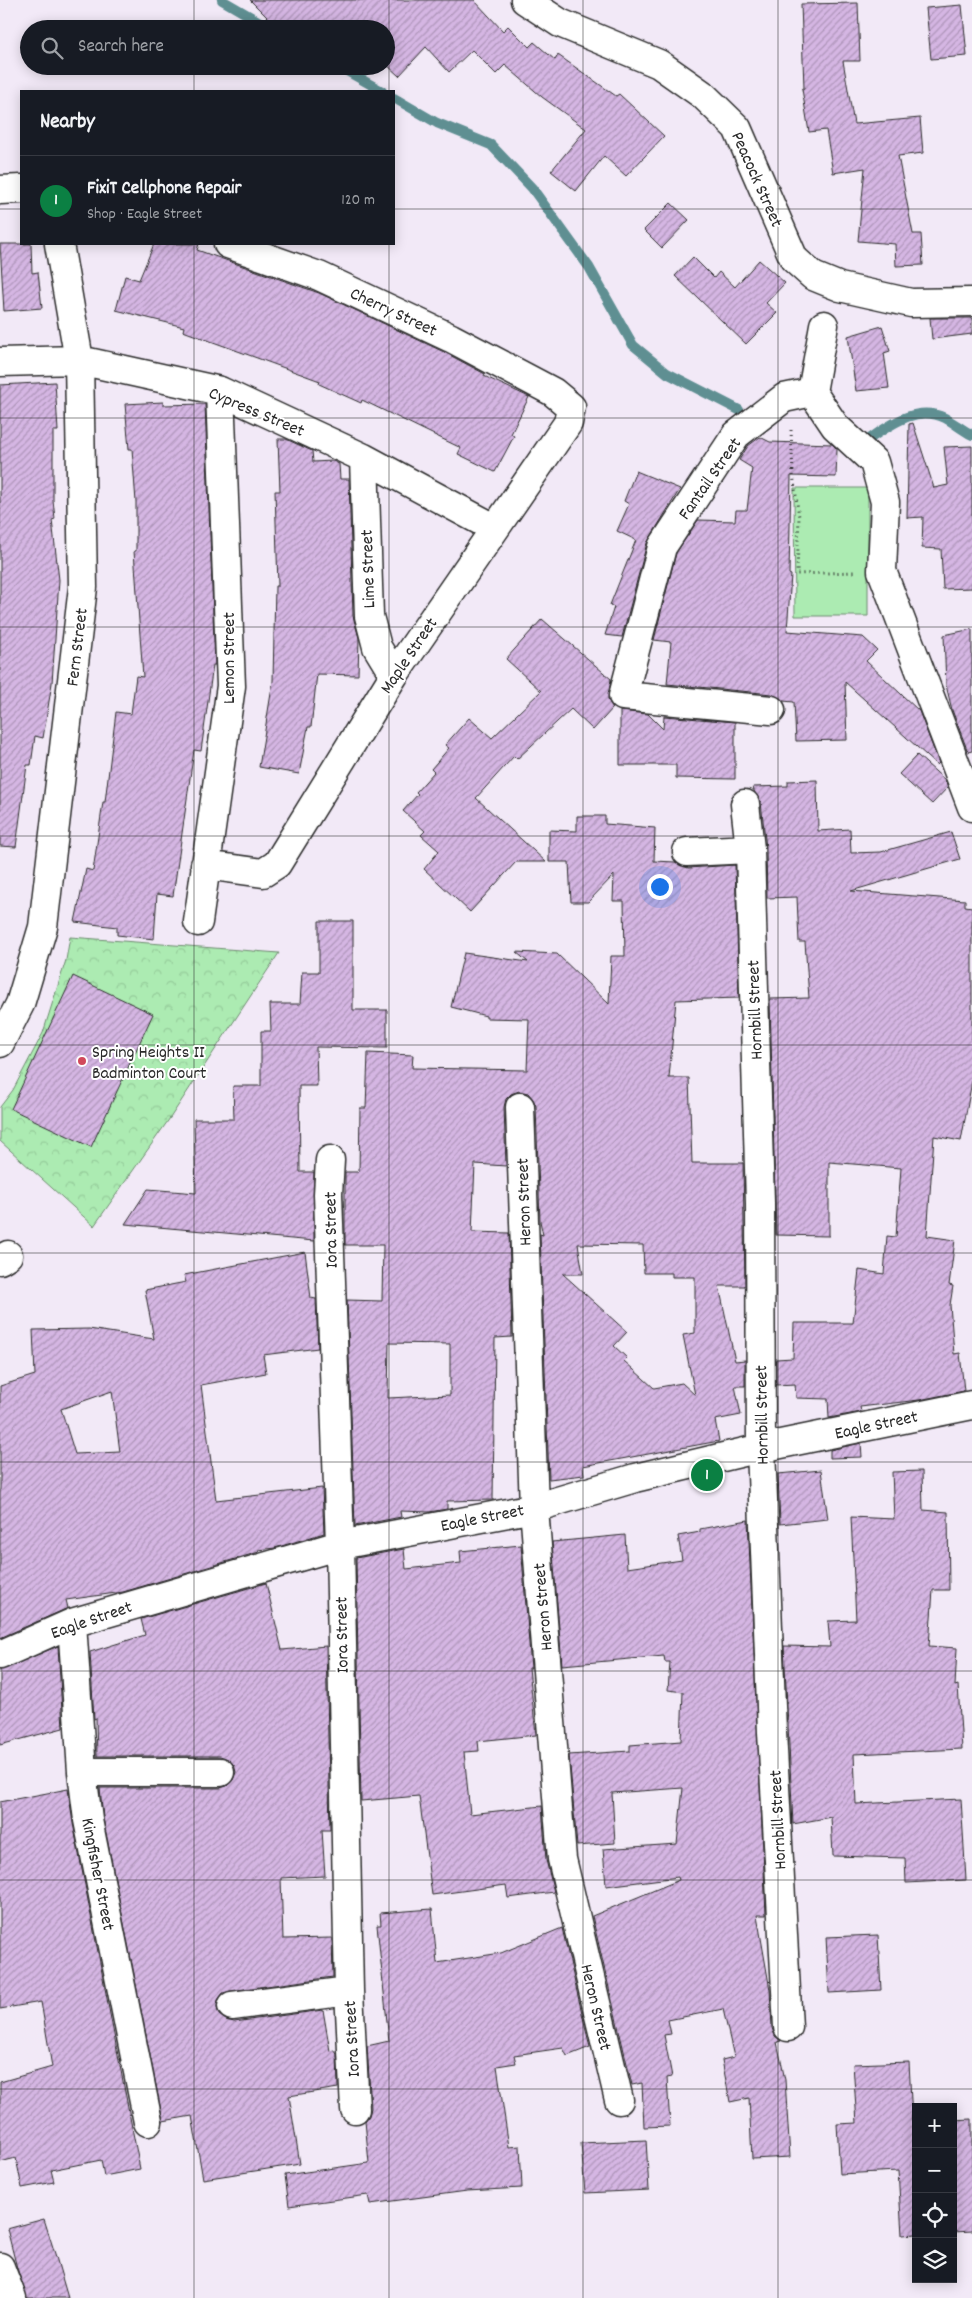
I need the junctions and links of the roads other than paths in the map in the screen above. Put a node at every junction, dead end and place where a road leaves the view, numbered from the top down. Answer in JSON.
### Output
{"nodes":[{"id":1,"x":525,"y":0,"type":"edge"},
{"id":2,"x":0,"y":190,"type":"edge"},
{"id":3,"x":20,"y":190,"type":"edge"},
{"id":4,"x":59,"y":245,"type":"edge"},
{"id":5,"x":231,"y":245,"type":"edge"},
{"id":6,"x":972,"y":302,"type":"edge"},
{"id":7,"x":824,"y":325,"type":"dead end"},
{"id":8,"x":79,"y":360,"type":"junction"},
{"id":9,"x":0,"y":362,"type":"edge"},
{"id":10,"x":220,"y":391,"type":"junction"},
{"id":11,"x":553,"y":392,"type":"joint"},
{"id":12,"x":812,"y":392,"type":"junction"},
{"id":13,"x":364,"y":458,"type":"junction"},
{"id":14,"x":494,"y":528,"type":"junction"},
{"id":15,"x":394,"y":675,"type":"junction"},
{"id":16,"x":770,"y":710,"type":"dead end"},
{"id":17,"x":745,"y":804,"type":"dead end"},
{"id":18,"x":972,"y":807,"type":"edge"},
{"id":19,"x":750,"y":848,"type":"junction"},
{"id":20,"x":687,"y":852,"type":"dead end"},
{"id":21,"x":205,"y":865,"type":"junction"},
{"id":22,"x":198,"y":922,"type":"dead end"},
{"id":23,"x":0,"y":1043,"type":"edge"},
{"id":24,"x":520,"y":1107,"type":"dead end"},
{"id":25,"x":330,"y":1160,"type":"dead end"},
{"id":26,"x":972,"y":1404,"type":"edge"},
{"id":27,"x":761,"y":1448,"type":"junction"},
{"id":28,"x":534,"y":1508,"type":"junction"},
{"id":29,"x":340,"y":1545,"type":"junction"},
{"id":30,"x":72,"y":1623,"type":"junction"},
{"id":31,"x":0,"y":1655,"type":"edge"},
{"id":32,"x":82,"y":1772,"type":"junction"},
{"id":33,"x":220,"y":1772,"type":"dead end"},
{"id":34,"x":349,"y":1991,"type":"junction"},
{"id":35,"x":232,"y":2006,"type":"dead end"},
{"id":36,"x":788,"y":2026,"type":"dead end"},
{"id":37,"x":619,"y":2100,"type":"dead end"},
{"id":38,"x":355,"y":2109,"type":"dead end"},
{"id":39,"x":148,"y":2122,"type":"dead end"},
{"id":40,"x":0,"y":2267,"type":"edge"},
{"id":41,"x":12,"y":2298,"type":"edge"}],
"edges":[{"from":1,"to":6,"type":"street","name":"Peacock Street"},
{"from":2,"to":3,"type":"street"},
{"from":4,"to":8,"type":"street","name":"Fern Street"},
{"from":5,"to":11,"type":"street","name":"Cherry Street"},
{"from":7,"to":12,"type":"street"},
{"from":8,"to":9,"type":"street","name":"Cypress Street"},
{"from":8,"to":10,"type":"street","name":"Cypress Street"},
{"from":8,"to":23,"type":"street","name":"Fern Street"},
{"from":10,"to":13,"type":"street","name":"Cypress Street"},
{"from":10,"to":21,"type":"street","name":"Lemon Street"},
{"from":11,"to":14,"type":"street","name":"Maple Street"},
{"from":12,"to":16,"type":"street","name":"Fantail Street"},
{"from":12,"to":18,"type":"street"},
{"from":13,"to":14,"type":"street","name":"Cypress Street"},
{"from":13,"to":15,"type":"street","name":"Lime Street"},
{"from":14,"to":15,"type":"street","name":"Maple Street"},
{"from":15,"to":21,"type":"street","name":"Maple Street"},
{"from":17,"to":19,"type":"street","name":"Hornbill Street"},
{"from":19,"to":20,"type":"street"},
{"from":19,"to":27,"type":"street","name":"Hornbill Street"},
{"from":21,"to":22,"type":"street","name":"Lemon Street"},
{"from":24,"to":28,"type":"street","name":"Heron Street"},
{"from":25,"to":29,"type":"street","name":"Iora Street"},
{"from":26,"to":27,"type":"street","name":"Eagle Street"},
{"from":27,"to":28,"type":"street","name":"Eagle Street"},
{"from":27,"to":36,"type":"street","name":"Hornbill Street"},
{"from":28,"to":29,"type":"street","name":"Eagle Street"},
{"from":28,"to":37,"type":"street","name":"Heron Street"},
{"from":29,"to":30,"type":"street","name":"Eagle Street"},
{"from":29,"to":34,"type":"street","name":"Iora Street"},
{"from":30,"to":31,"type":"street","name":"Eagle Street"},
{"from":30,"to":32,"type":"street","name":"Kingfisher Street"},
{"from":32,"to":33,"type":"street"},
{"from":32,"to":39,"type":"street","name":"Kingfisher Street"},
{"from":34,"to":35,"type":"street"},
{"from":34,"to":38,"type":"street","name":"Iora Street"},
{"from":40,"to":41,"type":"street"}]}
